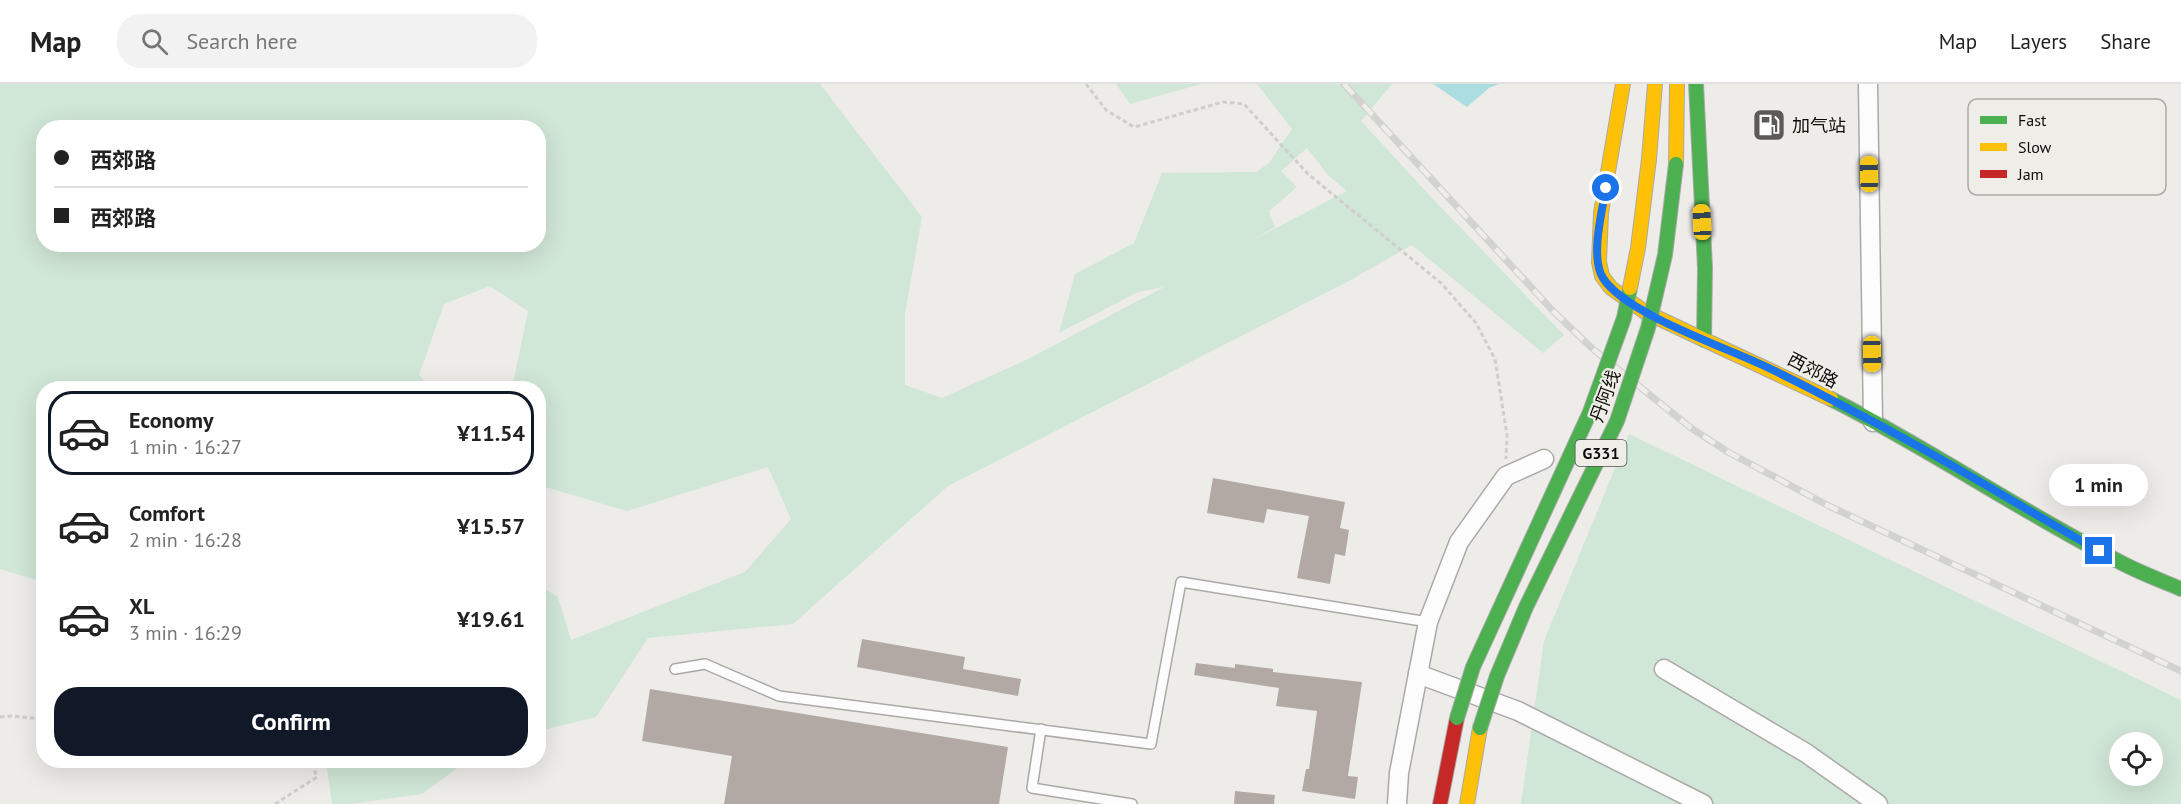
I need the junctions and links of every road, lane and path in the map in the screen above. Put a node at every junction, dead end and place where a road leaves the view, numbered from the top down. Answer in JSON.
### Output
{"nodes":[{"id":1,"x":1086,"y":84,"type":"edge"},
{"id":2,"x":1623,"y":84,"type":"edge"},
{"id":3,"x":1655,"y":84,"type":"edge"},
{"id":4,"x":1677,"y":84,"type":"edge"},
{"id":5,"x":1696,"y":84,"type":"edge"},
{"id":6,"x":1868,"y":84,"type":"edge"},
{"id":7,"x":1704,"y":340,"type":"junction"},
{"id":8,"x":1873,"y":422,"type":"junction"},
{"id":9,"x":1544,"y":459,"type":"dead end"},
{"id":10,"x":1506,"y":476,"type":"junction"},
{"id":11,"x":2181,"y":589,"type":"edge"},
{"id":12,"x":1428,"y":622,"type":"junction"},
{"id":13,"x":675,"y":669,"type":"dead end"},
{"id":14,"x":1664,"y":669,"type":"dead end"},
{"id":15,"x":1418,"y":674,"type":"junction"},
{"id":16,"x":0,"y":717,"type":"edge"},
{"id":17,"x":36,"y":718,"type":"edge"},
{"id":18,"x":1041,"y":729,"type":"junction"},
{"id":19,"x":313,"y":768,"type":"edge"},
{"id":20,"x":274,"y":804,"type":"edge"},
{"id":21,"x":1132,"y":804,"type":"edge"},
{"id":22,"x":1397,"y":804,"type":"edge"},
{"id":23,"x":1440,"y":804,"type":"edge"},
{"id":24,"x":1467,"y":804,"type":"edge"},
{"id":25,"x":1702,"y":804,"type":"edge"},
{"id":26,"x":1878,"y":804,"type":"edge"}],
"edges":[{"from":1,"to":10,"type":"path"},
{"from":2,"to":7,"type":"main road","name":"西郊路"},
{"from":3,"to":23,"type":"main road","name":"丹阿线","number":"G331","bridge":true},
{"from":4,"to":24,"type":"main road","name":"丹阿线","number":"G331","bridge":true},
{"from":5,"to":7,"type":"main road"},
{"from":6,"to":8,"type":"street"},
{"from":7,"to":8,"type":"main road","name":"西郊路"},
{"from":8,"to":11,"type":"main road","name":"西郊路"},
{"from":9,"to":10,"type":"street"},
{"from":10,"to":12,"type":"street"},
{"from":12,"to":15,"type":"street"},
{"from":12,"to":18,"type":"lane"},
{"from":13,"to":18,"type":"lane"},
{"from":14,"to":26,"type":"street"},
{"from":15,"to":22,"type":"street"},
{"from":15,"to":25,"type":"street"},
{"from":16,"to":17,"type":"path"},
{"from":18,"to":21,"type":"lane"},
{"from":19,"to":20,"type":"path"}]}
